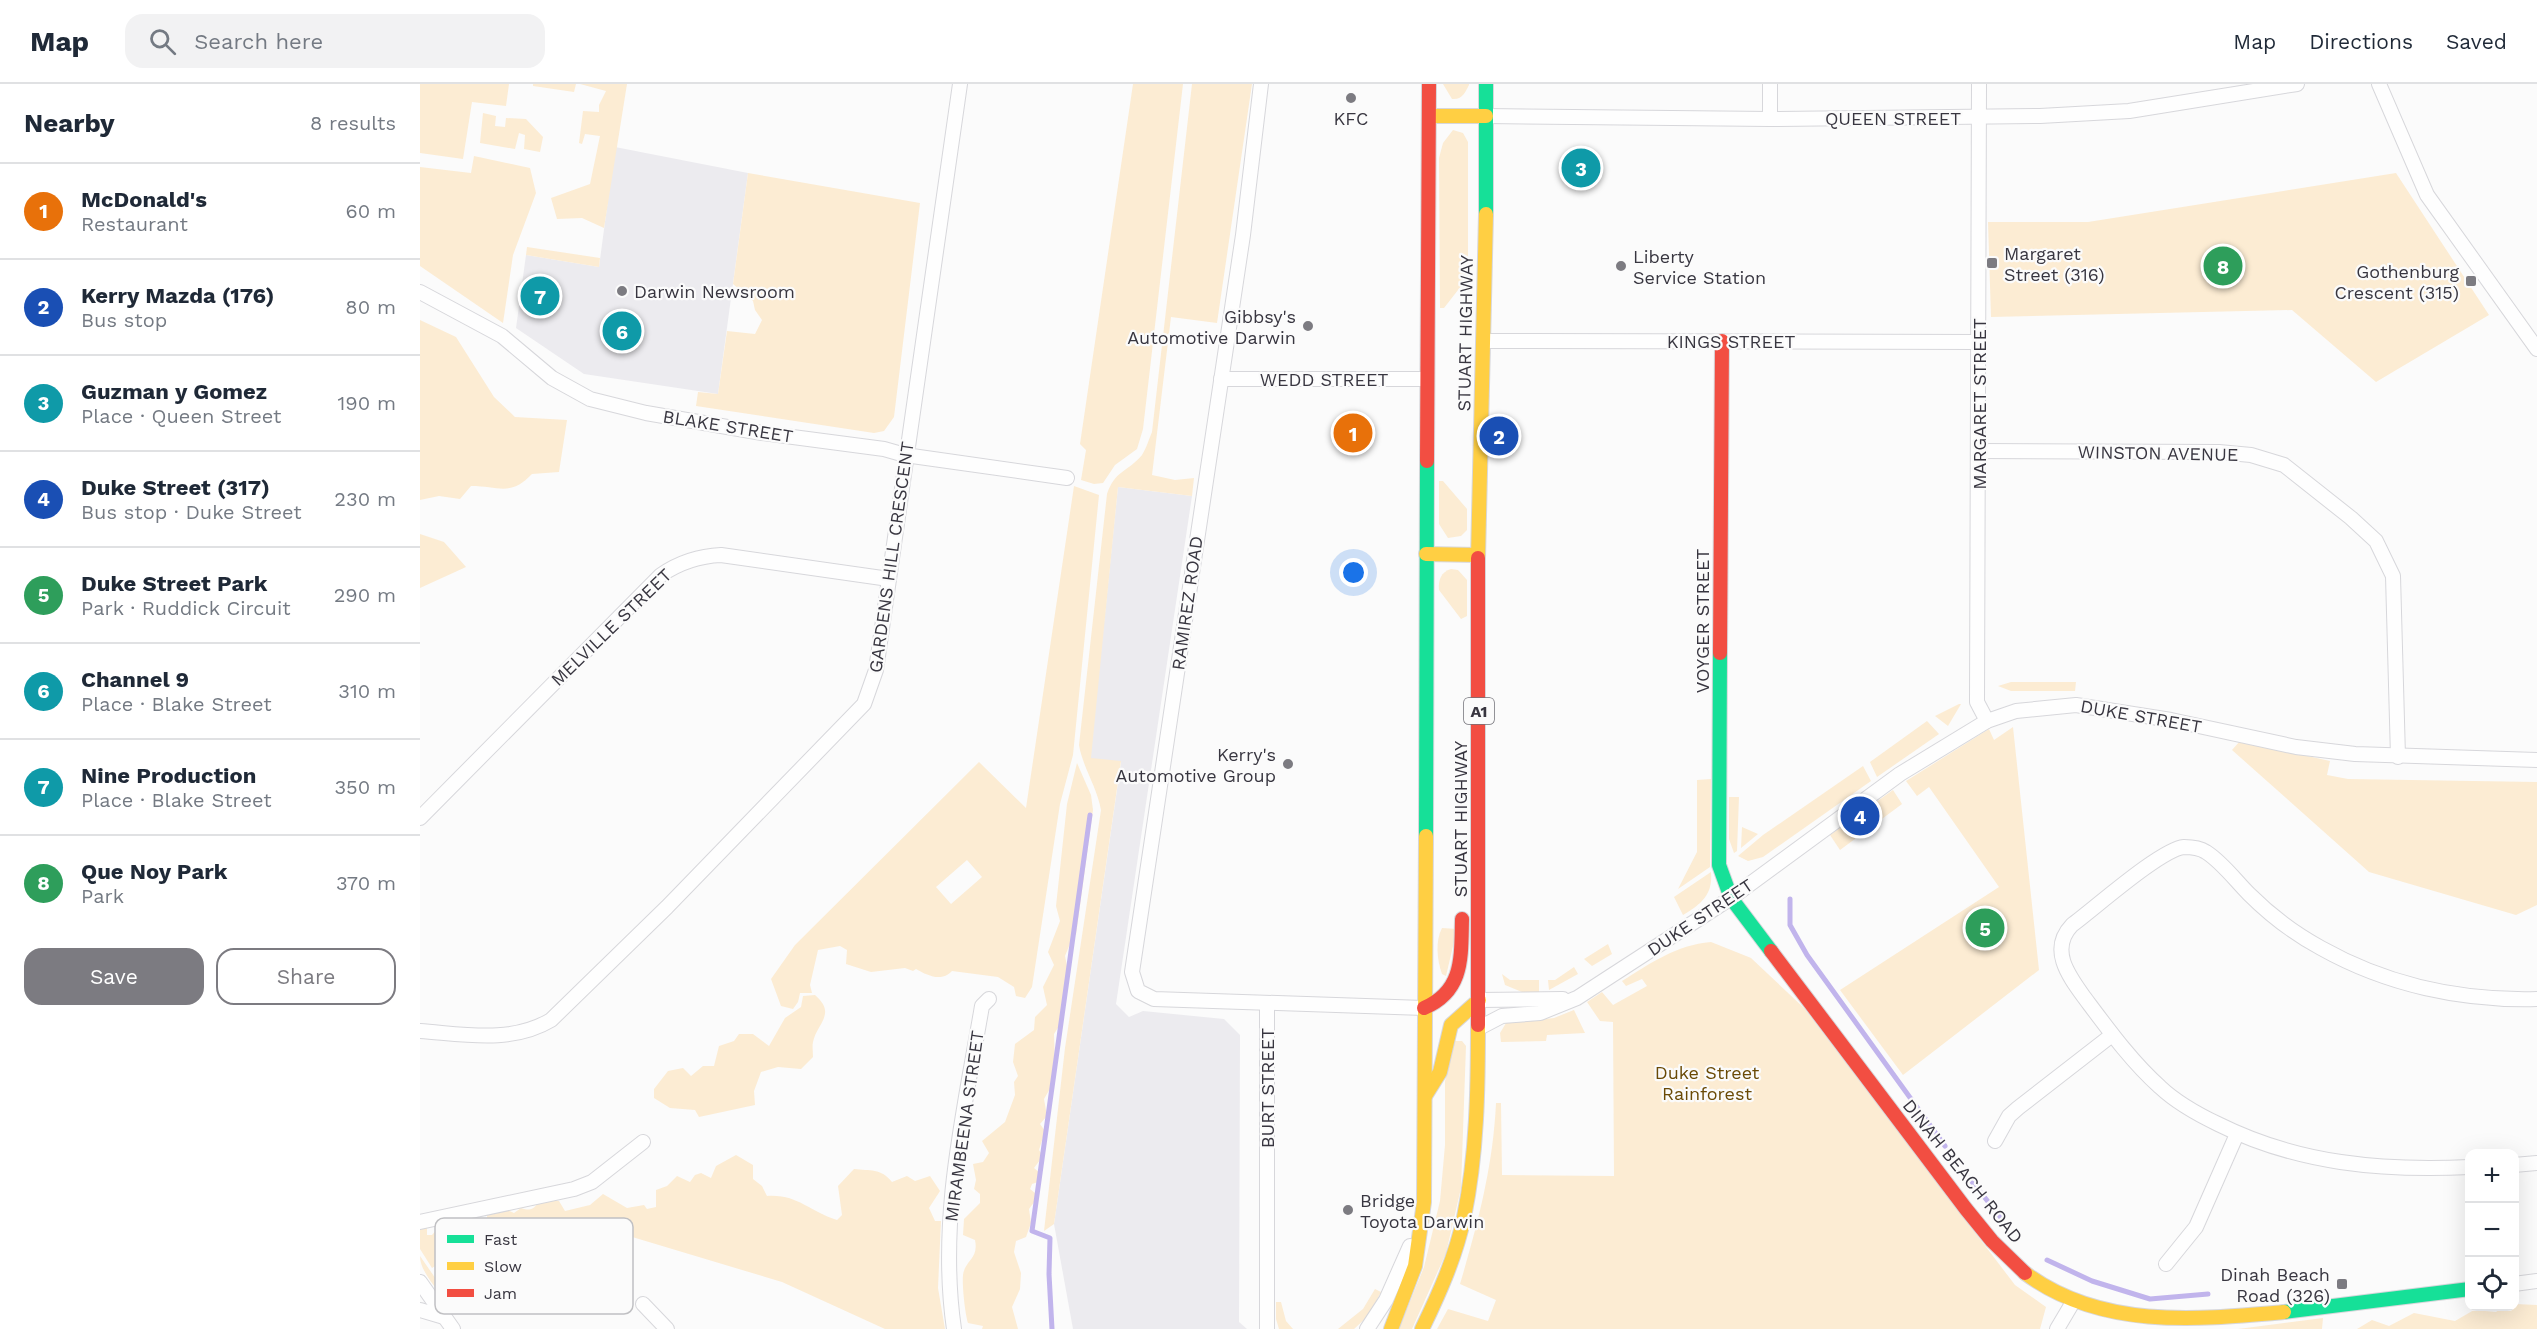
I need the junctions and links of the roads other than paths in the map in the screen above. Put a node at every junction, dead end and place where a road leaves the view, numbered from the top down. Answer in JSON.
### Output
{"nodes":[{"id":1,"x":960,"y":84,"type":"edge"},
{"id":2,"x":1261,"y":84,"type":"edge"},
{"id":3,"x":1429,"y":84,"type":"edge"},
{"id":4,"x":1486,"y":84,"type":"edge"},
{"id":5,"x":1770,"y":84,"type":"edge"},
{"id":6,"x":1978,"y":84,"type":"edge"},
{"id":7,"x":2297,"y":84,"type":"edge"},
{"id":8,"x":2379,"y":84,"type":"edge"},
{"id":9,"x":1429,"y":116,"type":"junction"},
{"id":10,"x":1486,"y":116,"type":"junction"},
{"id":11,"x":1978,"y":118,"type":"junction"},
{"id":12,"x":1770,"y":119,"type":"junction"},
{"id":13,"x":420,"y":292,"type":"edge"},
{"id":14,"x":1484,"y":341,"type":"junction"},
{"id":15,"x":1722,"y":341,"type":"junction"},
{"id":16,"x":1978,"y":342,"type":"junction"},
{"id":17,"x":2537,"y":349,"type":"edge"},
{"id":18,"x":1221,"y":379,"type":"junction"},
{"id":19,"x":1427,"y":379,"type":"junction"},
{"id":20,"x":1979,"y":451,"type":"junction"},
{"id":21,"x":905,"y":455,"type":"junction"},
{"id":22,"x":1066,"y":478,"type":"dead end"},
{"id":23,"x":1426,"y":554,"type":"junction"},
{"id":24,"x":1478,"y":555,"type":"junction"},
{"id":25,"x":889,"y":579,"type":"junction"},
{"id":26,"x":1987,"y":721,"type":"junction"},
{"id":27,"x":2398,"y":757,"type":"junction"},
{"id":28,"x":2537,"y":760,"type":"edge"},
{"id":29,"x":1479,"y":792,"type":"junction"},
{"id":30,"x":420,"y":818,"type":"edge"},
{"id":31,"x":1464,"y":882,"type":"dead end"},
{"id":32,"x":1731,"y":898,"type":"junction"},
{"id":33,"x":1462,"y":905,"type":"dead end"},
{"id":34,"x":1577,"y":998,"type":"junction"},
{"id":35,"x":989,"y":999,"type":"dead end"},
{"id":36,"x":2537,"y":999,"type":"edge"},
{"id":37,"x":1479,"y":1000,"type":"junction"},
{"id":38,"x":1268,"y":1004,"type":"junction"},
{"id":39,"x":1424,"y":1008,"type":"junction"},
{"id":40,"x":1479,"y":1028,"type":"junction"},
{"id":41,"x":420,"y":1031,"type":"edge"},
{"id":42,"x":2112,"y":1035,"type":"junction"},
{"id":43,"x":1424,"y":1098,"type":"junction"},
{"id":44,"x":2237,"y":1134,"type":"junction"},
{"id":45,"x":643,"y":1142,"type":"dead end"},
{"id":46,"x":1995,"y":1142,"type":"dead end"},
{"id":47,"x":2537,"y":1163,"type":"edge"},
{"id":48,"x":2519,"y":1165,"type":"edge"},
{"id":49,"x":2465,"y":1167,"type":"edge"},
{"id":50,"x":1424,"y":1202,"type":"junction"},
{"id":51,"x":439,"y":1218,"type":"edge"},
{"id":52,"x":435,"y":1219,"type":"edge"},
{"id":53,"x":420,"y":1222,"type":"edge"},
{"id":54,"x":2166,"y":1264,"type":"dead end"},
{"id":55,"x":2537,"y":1281,"type":"edge"},
{"id":56,"x":420,"y":1282,"type":"edge"},
{"id":57,"x":2519,"y":1283,"type":"edge"},
{"id":58,"x":2465,"y":1290,"type":"edge"},
{"id":59,"x":2073,"y":1302,"type":"junction"},
{"id":60,"x":435,"y":1304,"type":"edge"},
{"id":61,"x":643,"y":1304,"type":"dead end"},
{"id":62,"x":420,"y":1310,"type":"edge"},
{"id":63,"x":442,"y":1314,"type":"edge"},
{"id":64,"x":444,"y":1317,"type":"junction"},
{"id":65,"x":2198,"y":1324,"type":"edge"},
{"id":66,"x":453,"y":1329,"type":"edge"},
{"id":67,"x":668,"y":1329,"type":"edge"},
{"id":68,"x":954,"y":1329,"type":"edge"},
{"id":69,"x":1267,"y":1329,"type":"edge"},
{"id":70,"x":1367,"y":1329,"type":"edge"},
{"id":71,"x":1391,"y":1329,"type":"edge"},
{"id":72,"x":1422,"y":1329,"type":"edge"},
{"id":73,"x":2057,"y":1329,"type":"edge"}],
"edges":[{"from":1,"to":21,"type":"street","name":"GARDENS HILL CRESCENT"},
{"from":2,"to":18,"type":"street","name":"RAMIREZ ROAD"},
{"from":3,"to":9,"type":"main road","name":"STUART HIGHWAY"},
{"from":4,"to":10,"type":"main road","name":"STUART HIGHWAY","number":"A1"},
{"from":5,"to":12,"type":"street"},
{"from":6,"to":11,"type":"street","name":"MARGARET STREET"},
{"from":7,"to":11,"type":"street","name":"QUEEN STREET"},
{"from":8,"to":17,"type":"street"},
{"from":9,"to":10,"type":"main road"},
{"from":9,"to":19,"type":"main road","name":"STUART HIGHWAY"},
{"from":10,"to":12,"type":"street","name":"QUEEN STREET"},
{"from":10,"to":14,"type":"main road","name":"STUART HIGHWAY","number":"A1"},
{"from":11,"to":12,"type":"street","name":"QUEEN STREET"},
{"from":11,"to":16,"type":"street","name":"MARGARET STREET"},
{"from":13,"to":21,"type":"street","name":"BLAKE STREET"},
{"from":14,"to":15,"type":"street","name":"KINGS STREET"},
{"from":14,"to":24,"type":"main road","name":"STUART HIGHWAY","number":"A1"},
{"from":15,"to":16,"type":"street","name":"KINGS STREET"},
{"from":15,"to":32,"type":"main road","name":"VOYGER STREET"},
{"from":16,"to":20,"type":"street","name":"MARGARET STREET"},
{"from":18,"to":19,"type":"street","name":"WEDD STREET"},
{"from":18,"to":38,"type":"street","name":"RAMIREZ ROAD"},
{"from":19,"to":23,"type":"main road","name":"STUART HIGHWAY"},
{"from":20,"to":26,"type":"street","name":"MARGARET STREET"},
{"from":20,"to":27,"type":"street","name":"WINSTON AVENUE"},
{"from":21,"to":22,"type":"street","name":"BLAKE STREET"},
{"from":21,"to":25,"type":"street","name":"GARDENS HILL CRESCENT"},
{"from":23,"to":24,"type":"main road"},
{"from":23,"to":39,"type":"main road","name":"STUART HIGHWAY"},
{"from":24,"to":29,"type":"main road","name":"STUART HIGHWAY","number":"A1"},
{"from":25,"to":30,"type":"street","name":"MELVILLE STREET"},
{"from":25,"to":41,"type":"street","name":"GARDENS HILL CRESCENT"},
{"from":26,"to":27,"type":"street","name":"DUKE STREET"},
{"from":26,"to":32,"type":"street","name":"DUKE STREET"},
{"from":27,"to":28,"type":"street","name":"DUKE STREET"},
{"from":29,"to":31,"type":"main road"},
{"from":29,"to":37,"type":"main road","name":"STUART HIGHWAY","number":"A1"},
{"from":32,"to":34,"type":"street","name":"DUKE STREET"},
{"from":32,"to":59,"type":"main road","name":"DINAH BEACH ROAD"},
{"from":33,"to":39,"type":"main road"},
{"from":34,"to":37,"type":"street","name":"DUKE STREET"},
{"from":34,"to":40,"type":"street","name":"DUKE STREET"},
{"from":35,"to":68,"type":"street","name":"MIRAMBEENA STREET"},
{"from":36,"to":42,"type":"street"},
{"from":37,"to":40,"type":"main road","name":"STUART HIGHWAY","number":"A1"},
{"from":37,"to":43,"type":"main road"},
{"from":38,"to":39,"type":"street","name":"BURT STREET"},
{"from":38,"to":69,"type":"street","name":"BURT STREET"},
{"from":39,"to":43,"type":"main road","name":"STUART HIGHWAY"},
{"from":40,"to":72,"type":"main road","name":"STUART HIGHWAY","number":"A1"},
{"from":42,"to":44,"type":"street"},
{"from":42,"to":46,"type":"street"},
{"from":43,"to":50,"type":"main road","name":"STUART HIGHWAY"},
{"from":44,"to":49,"type":"street"},
{"from":44,"to":54,"type":"street"},
{"from":45,"to":51,"type":"street"},
{"from":47,"to":48,"type":"street"},
{"from":50,"to":70,"type":"street"},
{"from":50,"to":71,"type":"main road","name":"STUART HIGHWAY"},
{"from":52,"to":53,"type":"street"},
{"from":55,"to":57,"type":"street"},
{"from":56,"to":60,"type":"street"},
{"from":58,"to":65,"type":"main road","name":"DINAH BEACH ROAD"},
{"from":59,"to":65,"type":"main road","name":"DINAH BEACH ROAD"},
{"from":59,"to":73,"type":"street"},
{"from":61,"to":67,"type":"street"},
{"from":62,"to":64,"type":"street"},
{"from":63,"to":64,"type":"street"},
{"from":64,"to":66,"type":"street"}]}
